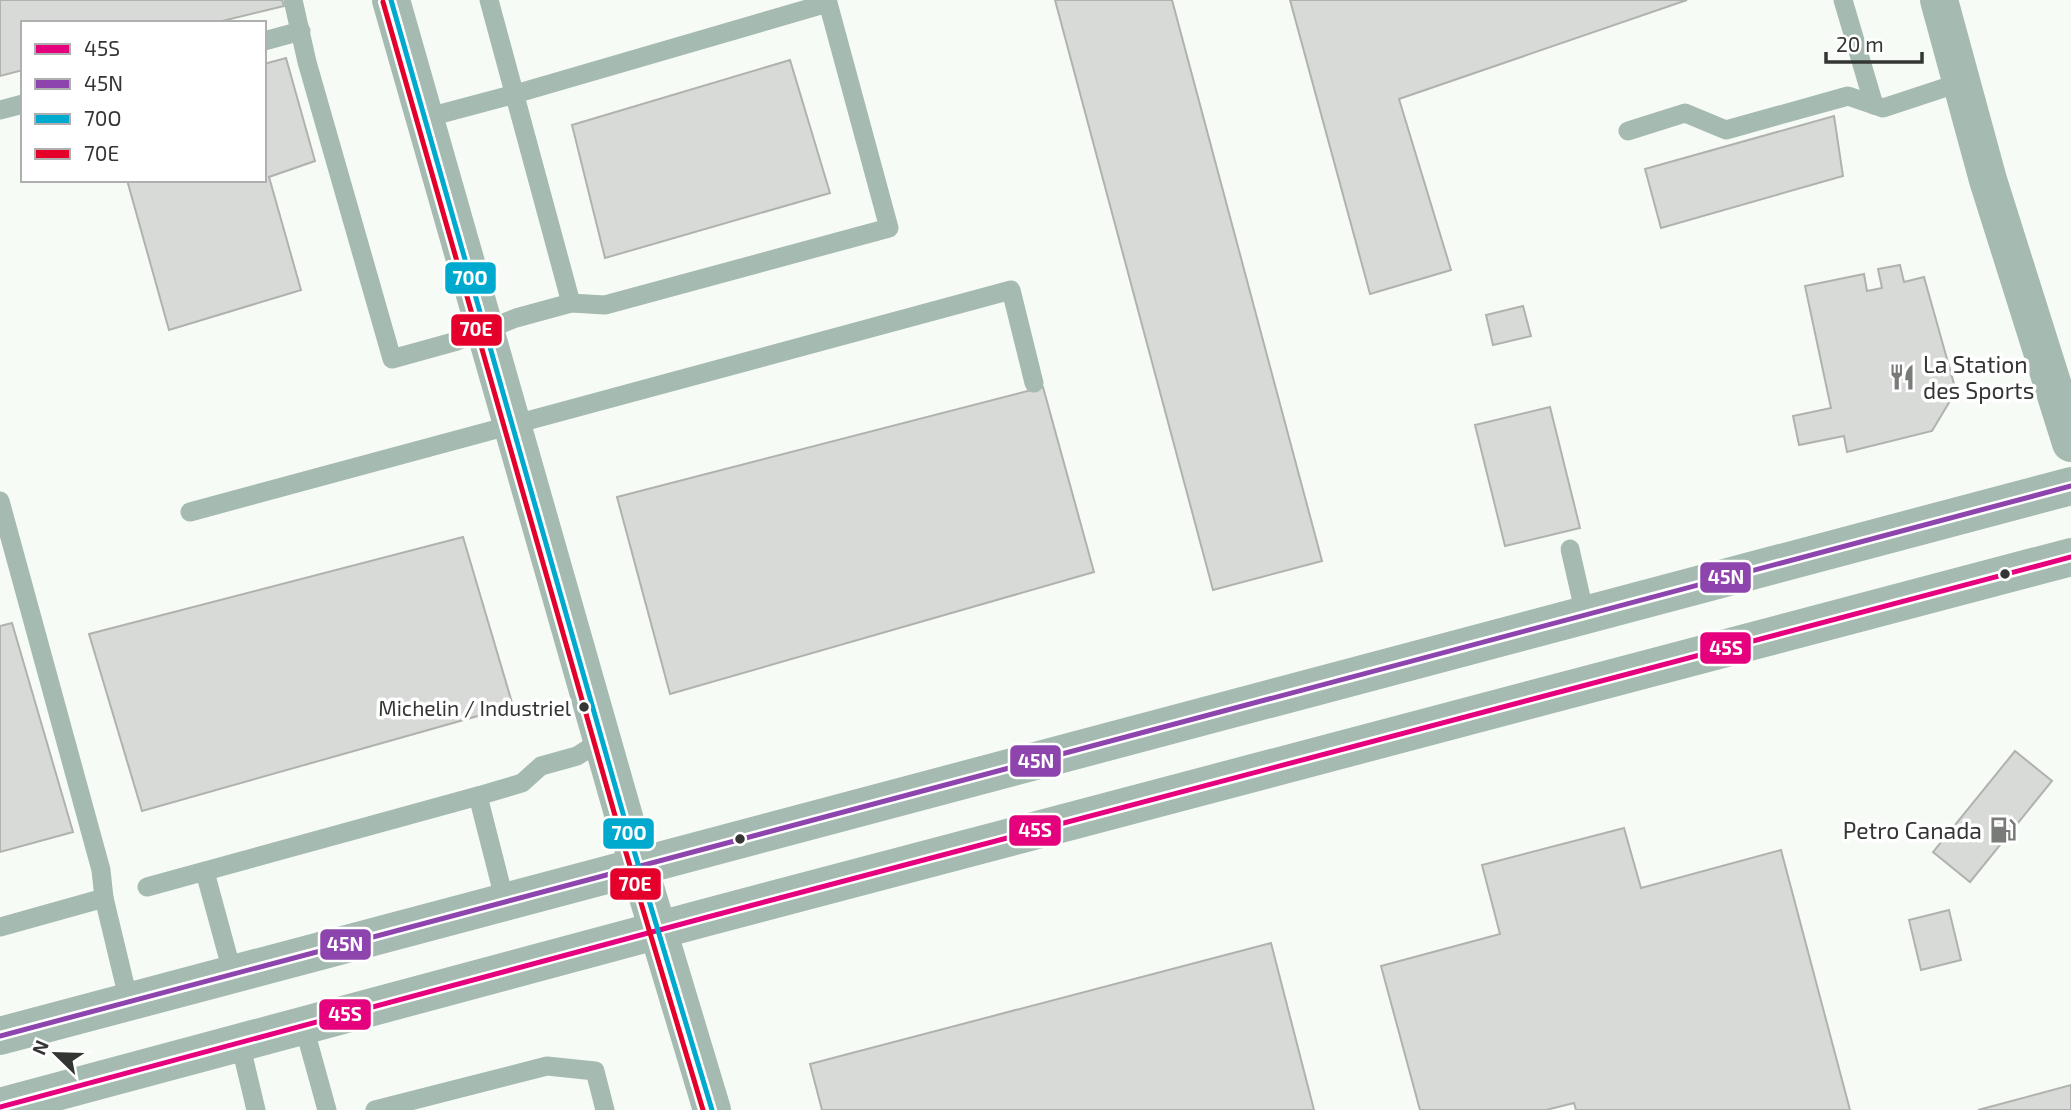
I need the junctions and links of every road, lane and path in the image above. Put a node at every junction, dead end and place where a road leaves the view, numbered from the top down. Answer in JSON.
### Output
{"nodes":[{"id":1,"x":293,"y":0,"type":"edge"},
{"id":2,"x":391,"y":0,"type":"edge"},
{"id":3,"x":489,"y":0,"type":"edge"},
{"id":4,"x":1843,"y":0,"type":"edge"},
{"id":5,"x":1940,"y":0,"type":"edge"},
{"id":6,"x":833,"y":2,"type":"edge"},
{"id":7,"x":301,"y":31,"type":"junction"},
{"id":8,"x":266,"y":40,"type":"edge"},
{"id":9,"x":1962,"y":82,"type":"junction"},
{"id":10,"x":515,"y":94,"type":"junction"},
{"id":11,"x":21,"y":105,"type":"edge"},
{"id":12,"x":1874,"y":105,"type":"junction"},
{"id":13,"x":0,"y":110,"type":"edge"},
{"id":14,"x":425,"y":118,"type":"junction"},
{"id":15,"x":1628,"y":131,"type":"dead end"},
{"id":16,"x":571,"y":303,"type":"junction"},
{"id":17,"x":485,"y":329,"type":"junction"},
{"id":18,"x":1034,"y":383,"type":"dead end"},
{"id":19,"x":513,"y":425,"type":"junction"},
{"id":20,"x":2071,"y":443,"type":"edge"},
{"id":21,"x":2071,"y":486,"type":"edge"},
{"id":22,"x":0,"y":501,"type":"edge"},
{"id":23,"x":190,"y":512,"type":"dead end"},
{"id":24,"x":1570,"y":550,"type":"dead end"},
{"id":25,"x":2071,"y":557,"type":"edge"},
{"id":26,"x":1586,"y":615,"type":"junction"},
{"id":27,"x":602,"y":740,"type":"junction"},
{"id":28,"x":478,"y":796,"type":"junction"},
{"id":29,"x":640,"y":868,"type":"junction"},
{"id":30,"x":205,"y":872,"type":"junction"},
{"id":31,"x":147,"y":887,"type":"dead end"},
{"id":32,"x":104,"y":898,"type":"junction"},
{"id":33,"x":505,"y":902,"type":"junction"},
{"id":34,"x":0,"y":927,"type":"edge"},
{"id":35,"x":660,"y":931,"type":"junction"},
{"id":36,"x":233,"y":975,"type":"junction"},
{"id":37,"x":129,"y":1002,"type":"junction"},
{"id":38,"x":304,"y":1027,"type":"junction"},
{"id":39,"x":0,"y":1036,"type":"edge"},
{"id":40,"x":240,"y":1043,"type":"junction"},
{"id":41,"x":0,"y":1107,"type":"edge"},
{"id":42,"x":256,"y":1110,"type":"edge"},
{"id":43,"x":327,"y":1110,"type":"edge"},
{"id":44,"x":375,"y":1110,"type":"edge"},
{"id":45,"x":605,"y":1110,"type":"edge"},
{"id":46,"x":712,"y":1110,"type":"edge"}],
"edges":[{"from":1,"to":7,"type":"lane"},
{"from":2,"to":14,"type":"street"},
{"from":3,"to":10,"type":"lane"},
{"from":4,"to":12,"type":"lane"},
{"from":5,"to":9,"type":"street"},
{"from":6,"to":10,"type":"lane"},
{"from":6,"to":16,"type":"lane"},
{"from":7,"to":8,"type":"lane"},
{"from":7,"to":17,"type":"lane"},
{"from":9,"to":12,"type":"lane"},
{"from":9,"to":20,"type":"street"},
{"from":10,"to":14,"type":"lane"},
{"from":10,"to":16,"type":"lane"},
{"from":11,"to":13,"type":"lane"},
{"from":12,"to":15,"type":"lane"},
{"from":14,"to":17,"type":"street"},
{"from":16,"to":17,"type":"lane"},
{"from":17,"to":19,"type":"street"},
{"from":18,"to":19,"type":"lane"},
{"from":19,"to":23,"type":"lane"},
{"from":19,"to":27,"type":"street"},
{"from":21,"to":26,"type":"street"},
{"from":22,"to":32,"type":"lane"},
{"from":24,"to":26,"type":"lane"},
{"from":25,"to":35,"type":"street"},
{"from":26,"to":29,"type":"street"},
{"from":27,"to":28,"type":"lane"},
{"from":27,"to":29,"type":"street"},
{"from":28,"to":30,"type":"lane"},
{"from":28,"to":33,"type":"lane"},
{"from":29,"to":33,"type":"street"},
{"from":29,"to":35,"type":"street"},
{"from":30,"to":31,"type":"lane"},
{"from":30,"to":36,"type":"lane"},
{"from":32,"to":34,"type":"lane"},
{"from":32,"to":37,"type":"lane"},
{"from":33,"to":36,"type":"street"},
{"from":35,"to":38,"type":"street"},
{"from":35,"to":46,"type":"street"},
{"from":36,"to":37,"type":"street"},
{"from":37,"to":39,"type":"street"},
{"from":38,"to":40,"type":"street"},
{"from":38,"to":43,"type":"lane"},
{"from":40,"to":41,"type":"street"},
{"from":40,"to":42,"type":"lane"},
{"from":44,"to":45,"type":"lane"}]}
